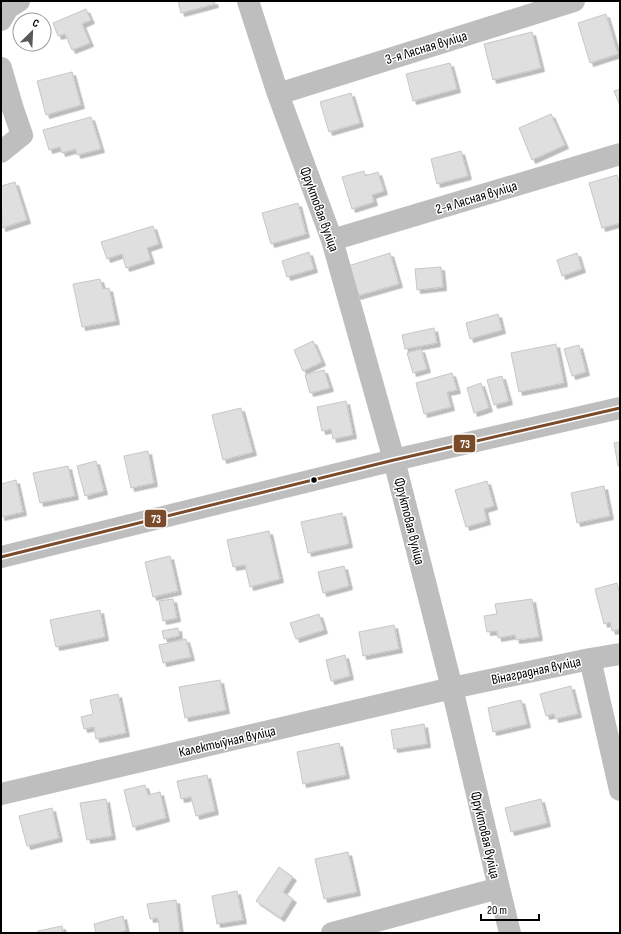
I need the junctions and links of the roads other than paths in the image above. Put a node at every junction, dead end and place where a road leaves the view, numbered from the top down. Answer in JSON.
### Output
{"nodes":[{"id":1,"x":19,"y":1,"type":"edge"},
{"id":2,"x":248,"y":1,"type":"edge"},
{"id":3,"x":574,"y":1,"type":"edge"},
{"id":4,"x":1,"y":20,"type":"edge"},
{"id":5,"x":1,"y":68,"type":"edge"},
{"id":6,"x":278,"y":94,"type":"junction"},
{"id":7,"x":1,"y":152,"type":"edge"},
{"id":8,"x":620,"y":154,"type":"edge"},
{"id":9,"x":332,"y":240,"type":"junction"},
{"id":10,"x":620,"y":408,"type":"edge"},
{"id":11,"x":394,"y":460,"type":"junction"},
{"id":12,"x":1,"y":557,"type":"edge"},
{"id":13,"x":620,"y":654,"type":"edge"},
{"id":14,"x":590,"y":659,"type":"junction"},
{"id":15,"x":452,"y":688,"type":"junction"},
{"id":16,"x":620,"y":790,"type":"edge"},
{"id":17,"x":1,"y":794,"type":"edge"},
{"id":18,"x":498,"y":888,"type":"junction"},
{"id":19,"x":337,"y":932,"type":"edge"},
{"id":20,"x":510,"y":933,"type":"edge"}],
"edges":[{"from":1,"to":4,"type":"street"},
{"from":2,"to":6,"type":"street","name":"Фруктовая вуліца"},
{"from":3,"to":6,"type":"street","name":"3-я Лясная вуліца"},
{"from":5,"to":7,"type":"street"},
{"from":6,"to":9,"type":"street","name":"Фруктовая вуліца"},
{"from":8,"to":9,"type":"street","name":"2-я Лясная вуліца"},
{"from":9,"to":11,"type":"street","name":"Фруктовая вуліца"},
{"from":10,"to":11,"type":"street"},
{"from":11,"to":12,"type":"street"},
{"from":11,"to":15,"type":"street","name":"Фруктовая вуліца"},
{"from":13,"to":14,"type":"street","name":"Вінаградная вуліца"},
{"from":14,"to":15,"type":"street","name":"Вінаградная вуліца"},
{"from":14,"to":16,"type":"street"},
{"from":15,"to":17,"type":"street","name":"Калектыўная вуліца"},
{"from":15,"to":18,"type":"street","name":"Фруктовая вуліца"},
{"from":18,"to":19,"type":"street"},
{"from":18,"to":20,"type":"street","name":"Фруктовая вуліца"}]}
